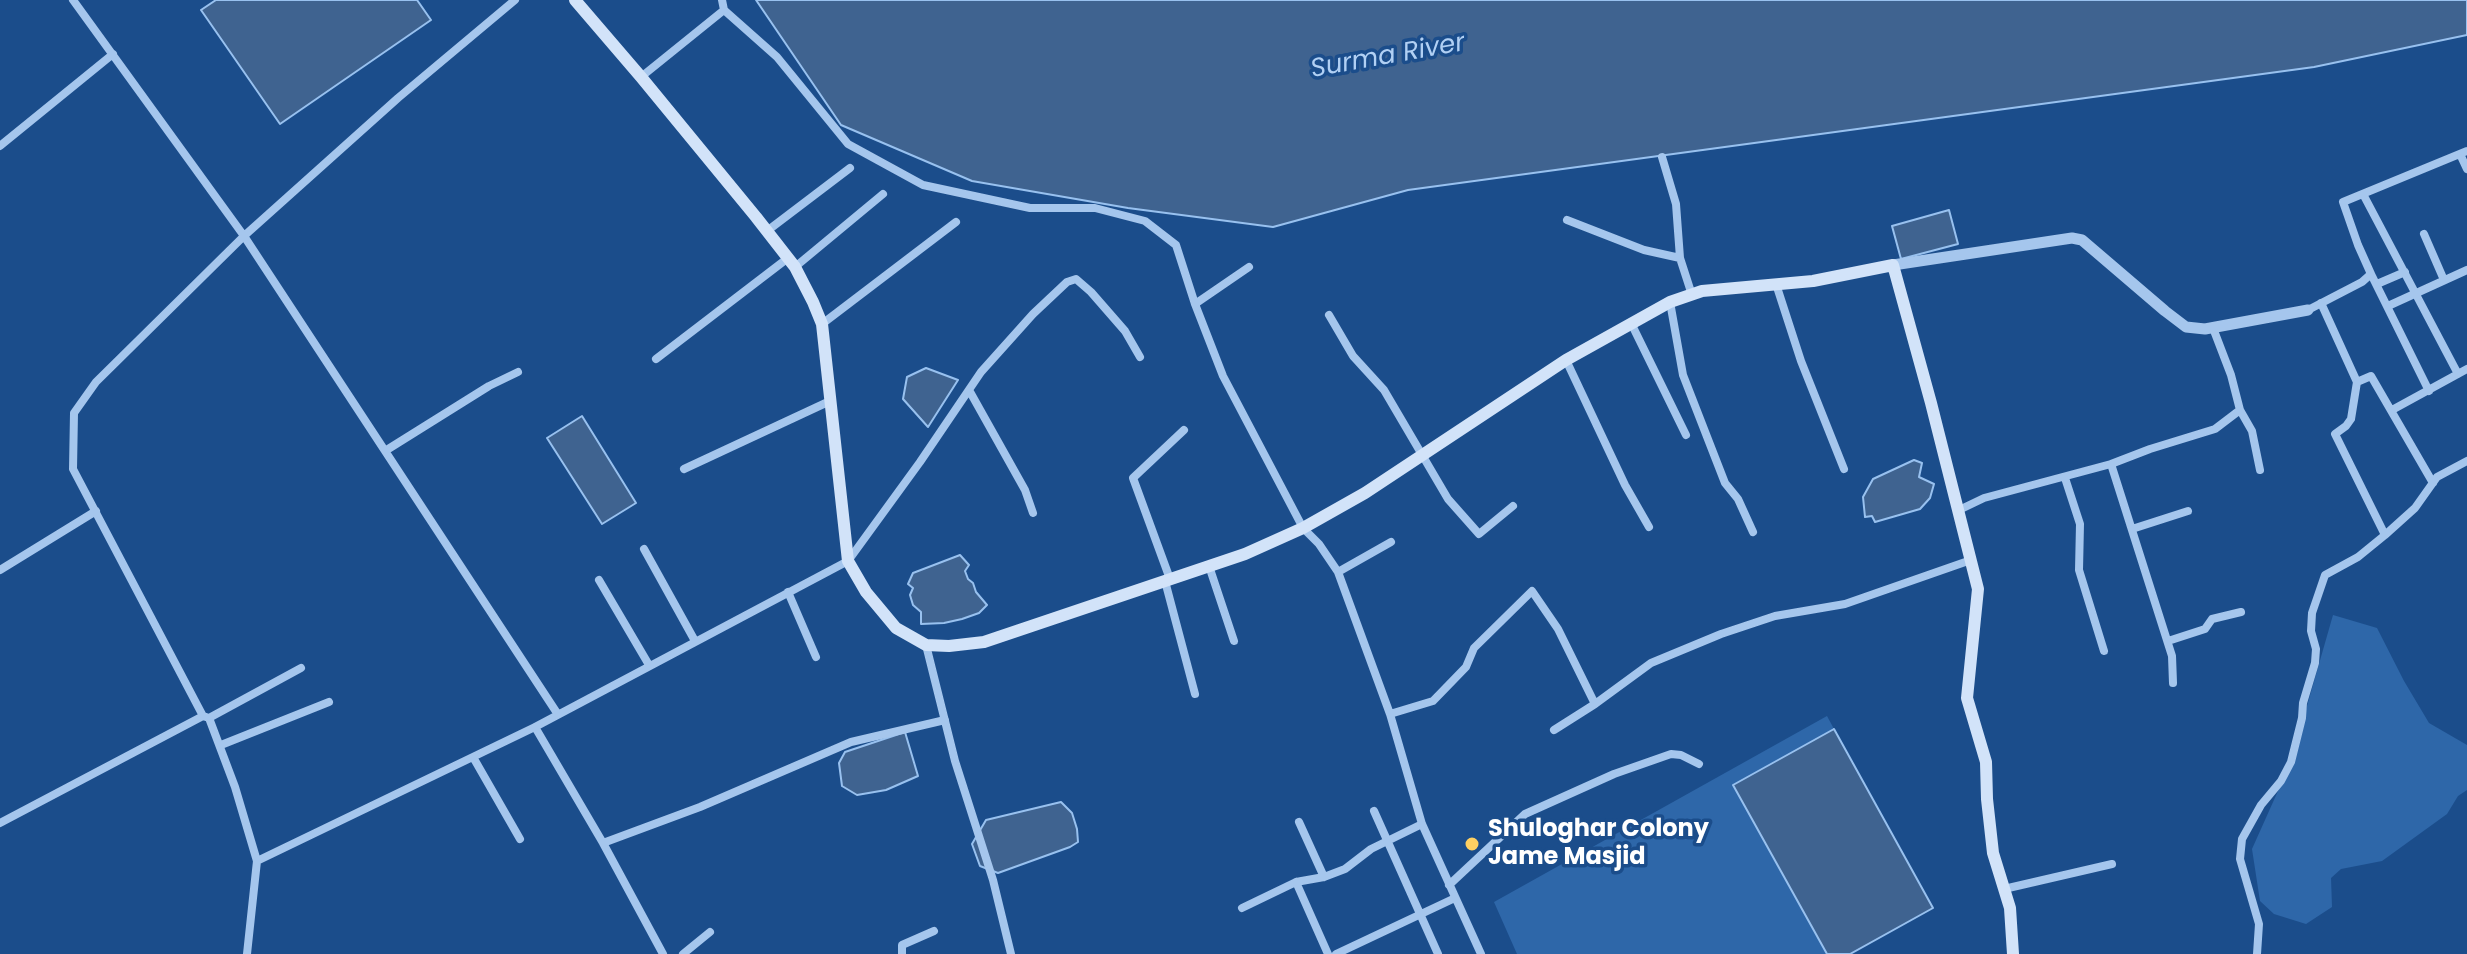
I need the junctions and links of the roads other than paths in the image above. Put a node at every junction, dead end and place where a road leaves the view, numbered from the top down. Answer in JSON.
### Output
{"nodes":[{"id":1,"x":73,"y":0,"type":"edge"},
{"id":2,"x":515,"y":0,"type":"edge"},
{"id":3,"x":575,"y":0,"type":"edge"},
{"id":4,"x":723,"y":5,"type":"edge"},
{"id":5,"x":113,"y":54,"type":"junction"},
{"id":6,"x":641,"y":77,"type":"junction"},
{"id":7,"x":0,"y":146,"type":"edge"},
{"id":8,"x":2464,"y":152,"type":"edge"},
{"id":9,"x":1662,"y":157,"type":"dead end"},
{"id":10,"x":850,"y":168,"type":"dead end"},
{"id":11,"x":2467,"y":169,"type":"edge"},
{"id":12,"x":883,"y":194,"type":"dead end"},
{"id":13,"x":2363,"y":194,"type":"junction"},
{"id":14,"x":1567,"y":220,"type":"dead end"},
{"id":15,"x":956,"y":222,"type":"dead end"},
{"id":16,"x":767,"y":231,"type":"junction"},
{"id":17,"x":2424,"y":234,"type":"dead end"},
{"id":18,"x":244,"y":236,"type":"junction"},
{"id":19,"x":1680,"y":258,"type":"junction"},
{"id":20,"x":792,"y":263,"type":"junction"},
{"id":21,"x":1893,"y":265,"type":"junction"},
{"id":22,"x":1249,"y":267,"type":"dead end"},
{"id":23,"x":2467,"y":270,"type":"edge"},
{"id":24,"x":2405,"y":272,"type":"junction"},
{"id":25,"x":2371,"y":274,"type":"junction"},
{"id":26,"x":2444,"y":280,"type":"junction"},
{"id":27,"x":1776,"y":284,"type":"junction"},
{"id":28,"x":2377,"y":284,"type":"junction"},
{"id":29,"x":2417,"y":293,"type":"junction"},
{"id":30,"x":1692,"y":295,"type":"junction"},
{"id":31,"x":1670,"y":302,"type":"junction"},
{"id":32,"x":2321,"y":303,"type":"junction"},
{"id":33,"x":1195,"y":304,"type":"junction"},
{"id":34,"x":2388,"y":306,"type":"junction"},
{"id":35,"x":2308,"y":310,"type":"joint"},
{"id":36,"x":1329,"y":315,"type":"dead end"},
{"id":37,"x":822,"y":324,"type":"junction"},
{"id":38,"x":1632,"y":325,"type":"junction"},
{"id":39,"x":2213,"y":328,"type":"junction"},
{"id":40,"x":1140,"y":357,"type":"dead end"},
{"id":41,"x":656,"y":359,"type":"dead end"},
{"id":42,"x":1566,"y":360,"type":"junction"},
{"id":43,"x":2467,"y":369,"type":"edge"},
{"id":44,"x":518,"y":372,"type":"dead end"},
{"id":45,"x":2458,"y":374,"type":"junction"},
{"id":46,"x":2357,"y":382,"type":"junction"},
{"id":47,"x":969,"y":390,"type":"junction"},
{"id":48,"x":2429,"y":391,"type":"junction"},
{"id":49,"x":830,"y":401,"type":"junction"},
{"id":50,"x":2240,"y":410,"type":"junction"},
{"id":51,"x":2392,"y":410,"type":"junction"},
{"id":52,"x":1184,"y":430,"type":"dead end"},
{"id":53,"x":1686,"y":435,"type":"dead end"},
{"id":54,"x":385,"y":451,"type":"junction"},
{"id":55,"x":1421,"y":456,"type":"junction"},
{"id":56,"x":2467,"y":461,"type":"edge"},
{"id":57,"x":2111,"y":464,"type":"junction"},
{"id":58,"x":684,"y":469,"type":"dead end"},
{"id":59,"x":1844,"y":469,"type":"dead end"},
{"id":60,"x":2260,"y":470,"type":"dead end"},
{"id":61,"x":2065,"y":478,"type":"junction"},
{"id":62,"x":2433,"y":483,"type":"junction"},
{"id":63,"x":1513,"y":506,"type":"dead end"},
{"id":64,"x":1959,"y":510,"type":"junction"},
{"id":65,"x":96,"y":511,"type":"junction"},
{"id":66,"x":2188,"y":511,"type":"dead end"},
{"id":67,"x":1033,"y":513,"type":"dead end"},
{"id":68,"x":1649,"y":527,"type":"dead end"},
{"id":69,"x":1303,"y":528,"type":"junction"},
{"id":70,"x":2132,"y":529,"type":"junction"},
{"id":71,"x":1753,"y":532,"type":"dead end"},
{"id":72,"x":2385,"y":535,"type":"junction"},
{"id":73,"x":1391,"y":542,"type":"dead end"},
{"id":74,"x":644,"y":549,"type":"dead end"},
{"id":75,"x":1971,"y":560,"type":"junction"},
{"id":76,"x":848,"y":561,"type":"junction"},
{"id":77,"x":1209,"y":566,"type":"junction"},
{"id":78,"x":0,"y":570,"type":"edge"},
{"id":79,"x":1338,"y":572,"type":"junction"},
{"id":80,"x":599,"y":580,"type":"dead end"},
{"id":81,"x":1168,"y":580,"type":"junction"},
{"id":82,"x":788,"y":592,"type":"junction"},
{"id":83,"x":2241,"y":612,"type":"dead end"},
{"id":84,"x":695,"y":641,"type":"junction"},
{"id":85,"x":1234,"y":641,"type":"dead end"},
{"id":86,"x":2168,"y":641,"type":"junction"},
{"id":87,"x":926,"y":645,"type":"junction"},
{"id":88,"x":2104,"y":651,"type":"dead end"},
{"id":89,"x":816,"y":657,"type":"dead end"},
{"id":90,"x":649,"y":665,"type":"junction"},
{"id":91,"x":301,"y":668,"type":"dead end"},
{"id":92,"x":2173,"y":683,"type":"dead end"},
{"id":93,"x":1195,"y":694,"type":"dead end"},
{"id":94,"x":329,"y":702,"type":"dead end"},
{"id":95,"x":1595,"y":704,"type":"junction"},
{"id":96,"x":557,"y":713,"type":"junction"},
{"id":97,"x":1390,"y":714,"type":"junction"},
{"id":98,"x":206,"y":717,"type":"junction"},
{"id":99,"x":945,"y":720,"type":"junction"},
{"id":100,"x":535,"y":727,"type":"junction"},
{"id":101,"x":1554,"y":730,"type":"dead end"},
{"id":102,"x":221,"y":745,"type":"junction"},
{"id":103,"x":473,"y":757,"type":"junction"},
{"id":104,"x":1699,"y":764,"type":"dead end"},
{"id":105,"x":1374,"y":811,"type":"dead end"},
{"id":106,"x":1299,"y":822,"type":"dead end"},
{"id":107,"x":0,"y":823,"type":"edge"},
{"id":108,"x":1422,"y":824,"type":"junction"},
{"id":109,"x":520,"y":839,"type":"dead end"},
{"id":110,"x":1388,"y":841,"type":"junction"},
{"id":111,"x":603,"y":843,"type":"junction"},
{"id":112,"x":257,"y":861,"type":"junction"},
{"id":113,"x":2112,"y":864,"type":"dead end"},
{"id":114,"x":1324,"y":877,"type":"junction"},
{"id":115,"x":1296,"y":882,"type":"junction"},
{"id":116,"x":1449,"y":885,"type":"junction"},
{"id":117,"x":2004,"y":889,"type":"junction"},
{"id":118,"x":1455,"y":898,"type":"junction"},
{"id":119,"x":1242,"y":908,"type":"dead end"},
{"id":120,"x":1421,"y":915,"type":"junction"},
{"id":121,"x":934,"y":931,"type":"dead end"},
{"id":122,"x":710,"y":932,"type":"dead end"},
{"id":123,"x":247,"y":954,"type":"edge"},
{"id":124,"x":663,"y":954,"type":"edge"},
{"id":125,"x":683,"y":954,"type":"edge"},
{"id":126,"x":902,"y":954,"type":"edge"},
{"id":127,"x":1011,"y":954,"type":"edge"},
{"id":128,"x":1328,"y":954,"type":"edge"},
{"id":129,"x":1336,"y":954,"type":"edge"},
{"id":130,"x":1438,"y":954,"type":"edge"},
{"id":131,"x":1481,"y":954,"type":"edge"},
{"id":132,"x":2013,"y":954,"type":"edge"},
{"id":133,"x":2257,"y":954,"type":"edge"}],
"edges":[{"from":1,"to":5,"type":"street"},
{"from":2,"to":18,"type":"street"},
{"from":3,"to":6,"type":"main road"},
{"from":4,"to":6,"type":"street"},
{"from":4,"to":33,"type":"street"},
{"from":5,"to":7,"type":"street"},
{"from":5,"to":18,"type":"street"},
{"from":6,"to":16,"type":"main road"},
{"from":8,"to":11,"type":"street"},
{"from":8,"to":13,"type":"street"},
{"from":9,"to":19,"type":"street"},
{"from":10,"to":16,"type":"street"},
{"from":12,"to":20,"type":"street"},
{"from":13,"to":24,"type":"street"},
{"from":13,"to":25,"type":"street"},
{"from":14,"to":19,"type":"street"},
{"from":15,"to":37,"type":"street"},
{"from":16,"to":20,"type":"main road"},
{"from":17,"to":26,"type":"street"},
{"from":18,"to":54,"type":"street"},
{"from":18,"to":65,"type":"street"},
{"from":19,"to":30,"type":"street"},
{"from":20,"to":37,"type":"main road"},
{"from":20,"to":41,"type":"street"},
{"from":21,"to":27,"type":"main road"},
{"from":21,"to":39,"type":"street"},
{"from":21,"to":64,"type":"main road"},
{"from":22,"to":33,"type":"street"},
{"from":23,"to":26,"type":"street"},
{"from":24,"to":28,"type":"street"},
{"from":24,"to":29,"type":"street"},
{"from":25,"to":28,"type":"street"},
{"from":25,"to":32,"type":"street"},
{"from":26,"to":29,"type":"street"},
{"from":27,"to":30,"type":"main road"},
{"from":27,"to":59,"type":"street"},
{"from":28,"to":34,"type":"street"},
{"from":29,"to":34,"type":"street"},
{"from":29,"to":45,"type":"street"},
{"from":30,"to":31,"type":"main road"},
{"from":31,"to":38,"type":"main road"},
{"from":31,"to":71,"type":"street"},
{"from":32,"to":35,"type":"street"},
{"from":32,"to":46,"type":"street"},
{"from":33,"to":69,"type":"street"},
{"from":34,"to":48,"type":"street"},
{"from":35,"to":39,"type":"street"},
{"from":36,"to":55,"type":"street"},
{"from":37,"to":49,"type":"main road"},
{"from":38,"to":42,"type":"main road"},
{"from":38,"to":53,"type":"street"},
{"from":39,"to":50,"type":"street"},
{"from":40,"to":47,"type":"street"},
{"from":42,"to":55,"type":"main road"},
{"from":42,"to":68,"type":"street"},
{"from":43,"to":45,"type":"street"},
{"from":44,"to":54,"type":"street"},
{"from":45,"to":48,"type":"street"},
{"from":46,"to":51,"type":"street"},
{"from":46,"to":72,"type":"street"},
{"from":47,"to":67,"type":"street"},
{"from":47,"to":76,"type":"street"},
{"from":48,"to":51,"type":"street"},
{"from":49,"to":58,"type":"street"},
{"from":49,"to":76,"type":"main road"},
{"from":50,"to":57,"type":"street"},
{"from":50,"to":60,"type":"street"},
{"from":51,"to":62,"type":"street"},
{"from":52,"to":81,"type":"street"},
{"from":54,"to":96,"type":"street"},
{"from":55,"to":63,"type":"street"},
{"from":55,"to":69,"type":"main road"},
{"from":56,"to":62,"type":"street"},
{"from":57,"to":61,"type":"street"},
{"from":57,"to":70,"type":"street"},
{"from":61,"to":64,"type":"street"},
{"from":61,"to":88,"type":"street"},
{"from":62,"to":72,"type":"street"},
{"from":64,"to":75,"type":"main road"},
{"from":65,"to":78,"type":"street"},
{"from":65,"to":98,"type":"street"},
{"from":66,"to":70,"type":"street"},
{"from":69,"to":77,"type":"main road"},
{"from":69,"to":79,"type":"street"},
{"from":70,"to":86,"type":"street"},
{"from":72,"to":133,"type":"street"},
{"from":73,"to":79,"type":"street"},
{"from":74,"to":84,"type":"street"},
{"from":75,"to":95,"type":"street"},
{"from":75,"to":117,"type":"main road"},
{"from":76,"to":82,"type":"street"},
{"from":76,"to":87,"type":"main road"},
{"from":77,"to":81,"type":"main road"},
{"from":77,"to":85,"type":"street"},
{"from":79,"to":97,"type":"street"},
{"from":80,"to":90,"type":"street"},
{"from":81,"to":87,"type":"main road"},
{"from":81,"to":93,"type":"street"},
{"from":82,"to":84,"type":"street"},
{"from":82,"to":89,"type":"street"},
{"from":83,"to":86,"type":"street"},
{"from":84,"to":90,"type":"street"},
{"from":86,"to":92,"type":"street"},
{"from":87,"to":99,"type":"street"},
{"from":90,"to":96,"type":"street"},
{"from":91,"to":98,"type":"street"},
{"from":94,"to":102,"type":"street"},
{"from":95,"to":97,"type":"street"},
{"from":95,"to":101,"type":"street"},
{"from":96,"to":100,"type":"street"},
{"from":97,"to":108,"type":"street"},
{"from":98,"to":102,"type":"street"},
{"from":98,"to":107,"type":"street"},
{"from":99,"to":111,"type":"street"},
{"from":99,"to":127,"type":"street"},
{"from":100,"to":103,"type":"street"},
{"from":100,"to":111,"type":"street"},
{"from":102,"to":112,"type":"street"},
{"from":103,"to":109,"type":"street"},
{"from":103,"to":112,"type":"street"},
{"from":104,"to":116,"type":"street"},
{"from":105,"to":110,"type":"street"},
{"from":106,"to":114,"type":"street"},
{"from":108,"to":110,"type":"street"},
{"from":108,"to":116,"type":"street"},
{"from":110,"to":114,"type":"street"},
{"from":110,"to":120,"type":"street"},
{"from":111,"to":124,"type":"street"},
{"from":112,"to":123,"type":"street"},
{"from":113,"to":117,"type":"street"},
{"from":114,"to":115,"type":"street"},
{"from":115,"to":119,"type":"street"},
{"from":115,"to":128,"type":"street"},
{"from":116,"to":118,"type":"street"},
{"from":117,"to":132,"type":"main road"},
{"from":118,"to":120,"type":"street"},
{"from":118,"to":131,"type":"street"},
{"from":120,"to":129,"type":"street"},
{"from":120,"to":130,"type":"street"},
{"from":121,"to":126,"type":"street"},
{"from":122,"to":125,"type":"street"}]}
